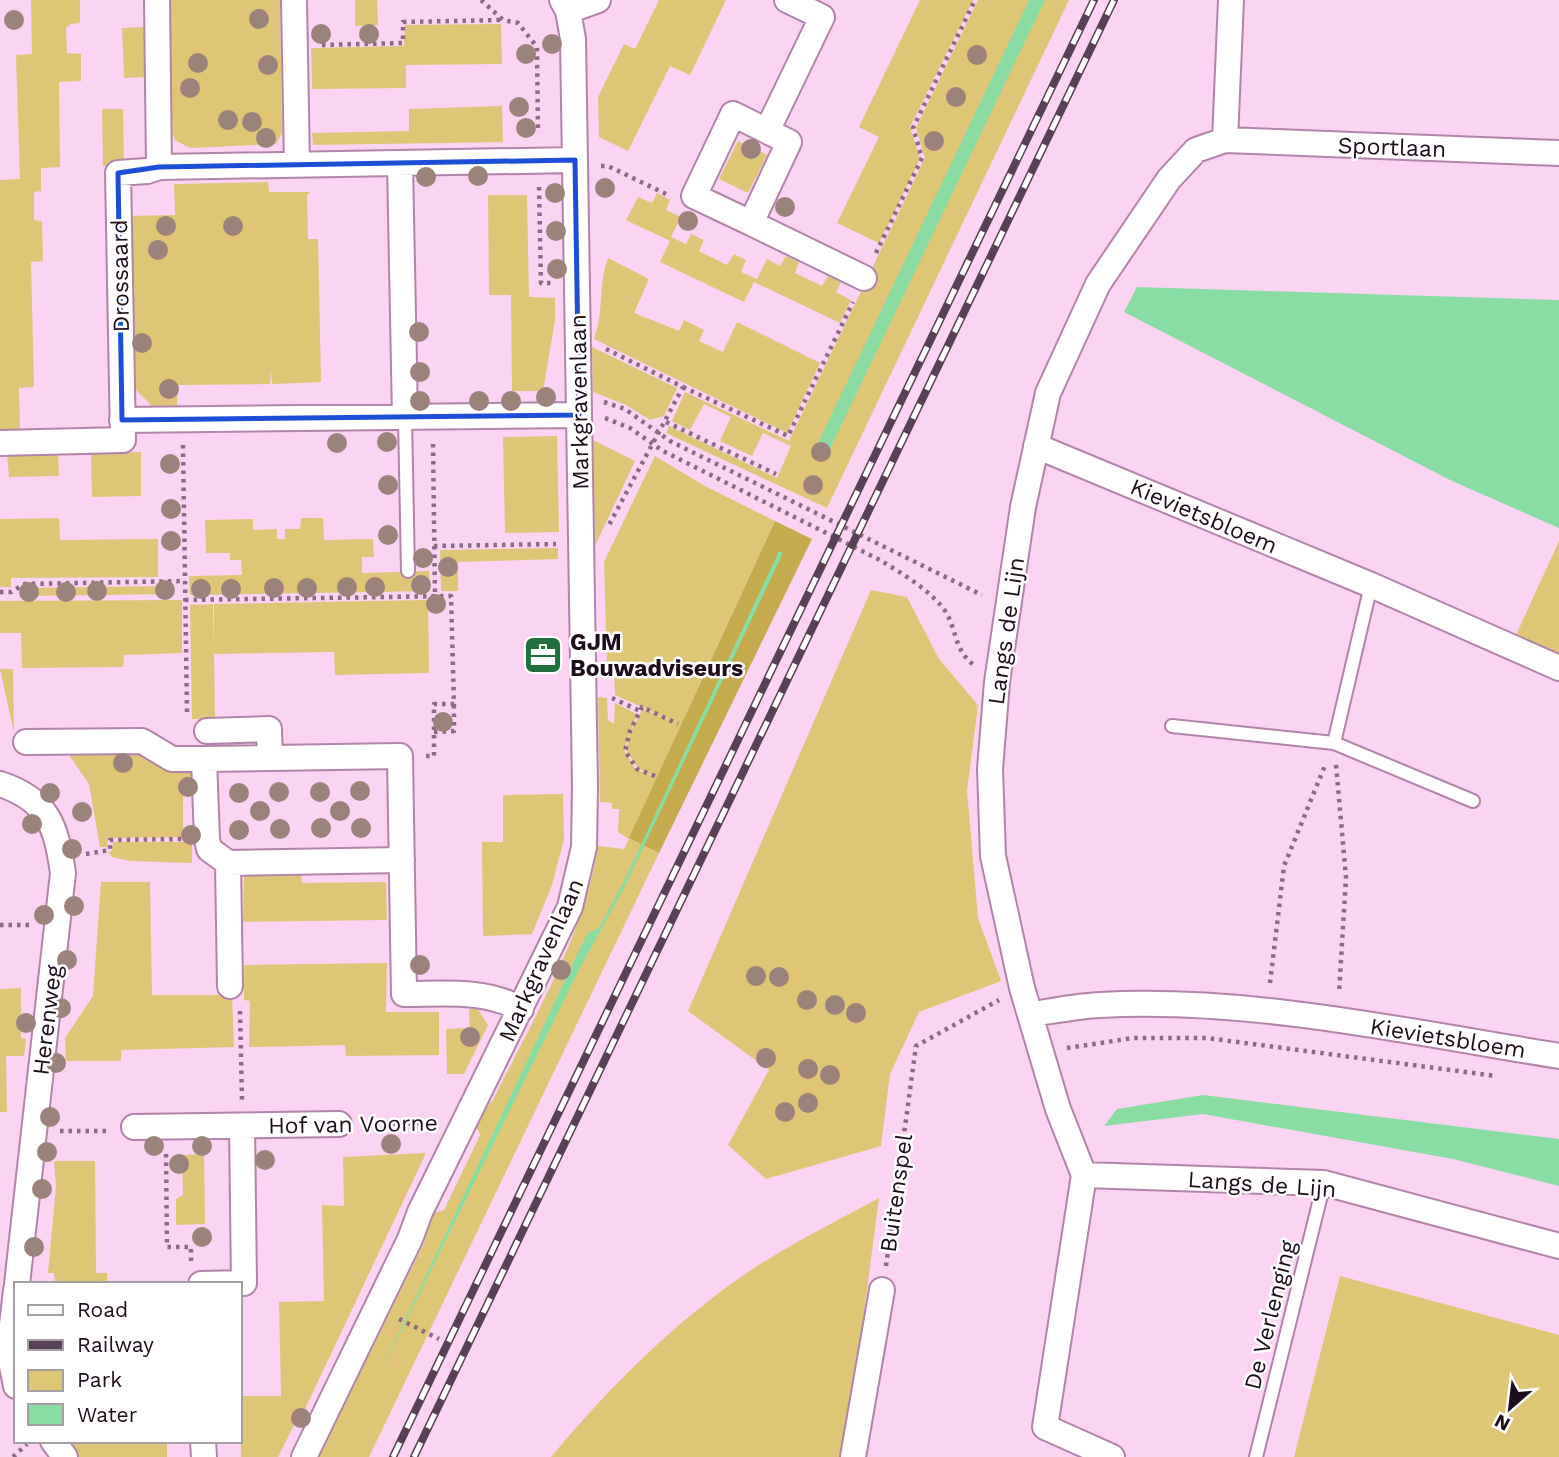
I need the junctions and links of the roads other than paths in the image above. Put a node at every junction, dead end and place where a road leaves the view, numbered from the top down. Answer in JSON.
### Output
{"nodes":[{"id":1,"x":157,"y":0,"type":"edge"},
{"id":2,"x":294,"y":0,"type":"edge"},
{"id":3,"x":598,"y":0,"type":"edge"},
{"id":4,"x":1231,"y":0,"type":"edge"},
{"id":5,"x":799,"y":3,"type":"edge"},
{"id":6,"x":565,"y":6,"type":"edge"},
{"id":7,"x":767,"y":131,"type":"junction"},
{"id":8,"x":1225,"y":140,"type":"junction"},
{"id":9,"x":1559,"y":153,"type":"edge"},
{"id":10,"x":400,"y":163,"type":"junction"},
{"id":11,"x":575,"y":163,"type":"junction"},
{"id":12,"x":297,"y":164,"type":"junction"},
{"id":13,"x":159,"y":167,"type":"junction"},
{"id":14,"x":751,"y":223,"type":"junction"},
{"id":15,"x":864,"y":278,"type":"road end"},
{"id":16,"x":579,"y":408,"type":"junction"},
{"id":17,"x":405,"y":417,"type":"junction"},
{"id":18,"x":122,"y":420,"type":"junction"},
{"id":19,"x":0,"y":443,"type":"edge"},
{"id":20,"x":1036,"y":446,"type":"junction"},
{"id":21,"x":408,"y":571,"type":"dead end"},
{"id":22,"x":1371,"y":585,"type":"junction"},
{"id":23,"x":1559,"y":668,"type":"edge"},
{"id":24,"x":197,"y":724,"type":"road end"},
{"id":25,"x":1172,"y":726,"type":"dead end"},
{"id":26,"x":26,"y":742,"type":"dead end"},
{"id":27,"x":1334,"y":743,"type":"junction"},
{"id":28,"x":270,"y":758,"type":"junction"},
{"id":29,"x":204,"y":759,"type":"junction"},
{"id":30,"x":0,"y":784,"type":"edge"},
{"id":31,"x":1473,"y":801,"type":"dead end"},
{"id":32,"x":402,"y":860,"type":"junction"},
{"id":33,"x":228,"y":863,"type":"junction"},
{"id":34,"x":230,"y":986,"type":"road end"},
{"id":35,"x":521,"y":1009,"type":"junction"},
{"id":36,"x":1032,"y":1014,"type":"junction"},
{"id":37,"x":1559,"y":1056,"type":"edge"},
{"id":38,"x":339,"y":1125,"type":"road end"},
{"id":39,"x":242,"y":1126,"type":"junction"},
{"id":40,"x":123,"y":1129,"type":"road end"},
{"id":41,"x":1084,"y":1175,"type":"junction"},
{"id":42,"x":1324,"y":1183,"type":"junction"},
{"id":43,"x":1559,"y":1246,"type":"edge"},
{"id":44,"x":16,"y":1282,"type":"edge"},
{"id":45,"x":242,"y":1283,"type":"edge"},
{"id":46,"x":883,"y":1290,"type":"road end"},
{"id":47,"x":14,"y":1307,"type":"edge"},
{"id":48,"x":14,"y":1376,"type":"edge"},
{"id":49,"x":304,"y":1457,"type":"edge"},
{"id":50,"x":853,"y":1457,"type":"edge"},
{"id":51,"x":1112,"y":1457,"type":"edge"},
{"id":52,"x":1256,"y":1457,"type":"edge"}],
"edges":[{"from":1,"to":13,"type":"street"},
{"from":2,"to":12,"type":"street"},
{"from":3,"to":6,"type":"street"},
{"from":4,"to":8,"type":"street"},
{"from":5,"to":7,"type":"street"},
{"from":6,"to":11,"type":"street","name":"Markgravenlaan"},
{"from":7,"to":14,"type":"street"},
{"from":7,"to":14,"type":"street"},
{"from":8,"to":9,"type":"street","name":"Sportlaan"},
{"from":8,"to":20,"type":"street","name":"Langs de Lijn"},
{"from":10,"to":11,"type":"street","name":"Drossaard"},
{"from":10,"to":12,"type":"street","name":"Drossaard"},
{"from":10,"to":17,"type":"street"},
{"from":11,"to":16,"type":"street","name":"Markgravenlaan"},
{"from":12,"to":13,"type":"street","name":"Drossaard"},
{"from":13,"to":18,"type":"street","name":"Drossaard"},
{"from":14,"to":15,"type":"street"},
{"from":16,"to":17,"type":"street"},
{"from":16,"to":35,"type":"street","name":"Markgravenlaan"},
{"from":17,"to":18,"type":"street"},
{"from":17,"to":21,"type":"lane"},
{"from":18,"to":19,"type":"street"},
{"from":20,"to":22,"type":"street","name":"Kievietsbloem"},
{"from":20,"to":36,"type":"street","name":"Langs de Lijn"},
{"from":22,"to":23,"type":"street","name":"Kievietsbloem"},
{"from":22,"to":27,"type":"lane"},
{"from":24,"to":28,"type":"street"},
{"from":25,"to":27,"type":"lane"},
{"from":26,"to":29,"type":"street"},
{"from":27,"to":31,"type":"lane"},
{"from":28,"to":29,"type":"street"},
{"from":28,"to":32,"type":"street"},
{"from":29,"to":33,"type":"street"},
{"from":30,"to":44,"type":"street","name":"Herenweg"},
{"from":32,"to":33,"type":"street"},
{"from":32,"to":35,"type":"street"},
{"from":33,"to":34,"type":"street"},
{"from":35,"to":49,"type":"street","name":"Markgravenlaan"},
{"from":36,"to":37,"type":"street","name":"Kievietsbloem"},
{"from":36,"to":41,"type":"street","name":"Langs de Lijn"},
{"from":38,"to":39,"type":"street","name":"Hof van Voorne"},
{"from":39,"to":40,"type":"street","name":"Hof van Voorne"},
{"from":39,"to":45,"type":"street","name":"Hof van Voorne"},
{"from":41,"to":42,"type":"street","name":"Langs de Lijn"},
{"from":41,"to":51,"type":"street"},
{"from":42,"to":43,"type":"street","name":"Langs de Lijn"},
{"from":42,"to":52,"type":"lane","name":"De Verlenging"},
{"from":46,"to":50,"type":"street"},
{"from":47,"to":48,"type":"street"}]}
